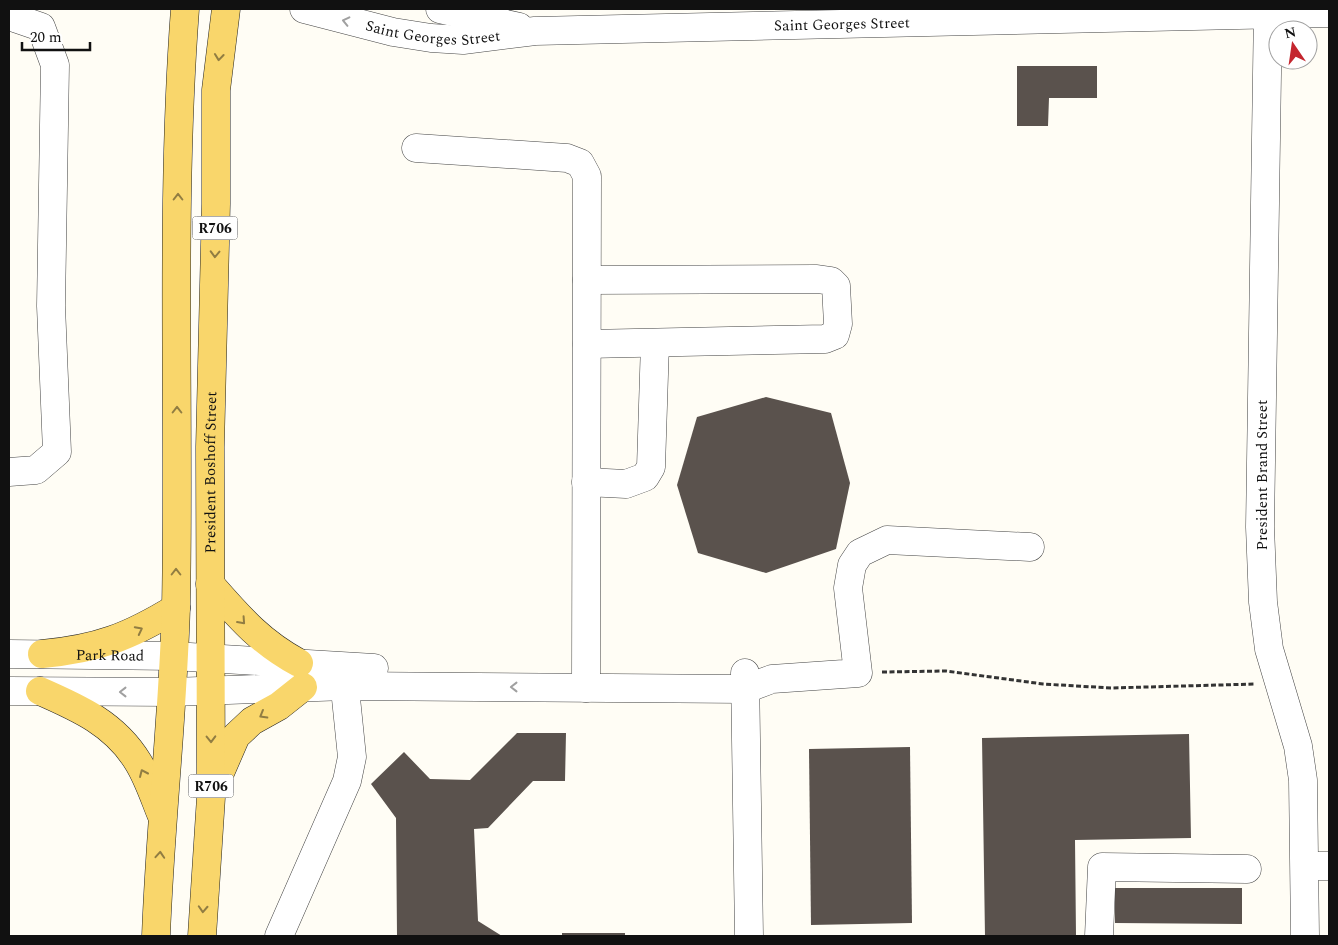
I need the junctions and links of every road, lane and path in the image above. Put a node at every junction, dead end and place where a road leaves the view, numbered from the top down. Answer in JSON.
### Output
{"nodes":[{"id":1,"x":185,"y":9,"type":"edge"},
{"id":2,"x":226,"y":9,"type":"edge"},
{"id":3,"x":304,"y":9,"type":"edge"},
{"id":4,"x":440,"y":9,"type":"edge"},
{"id":5,"x":1268,"y":11,"type":"edge"},
{"id":6,"x":1329,"y":13,"type":"edge"},
{"id":7,"x":9,"y":16,"type":"edge"},
{"id":8,"x":628,"y":19,"type":"edge"},
{"id":9,"x":535,"y":31,"type":"junction"},
{"id":10,"x":416,"y":148,"type":"dead end"},
{"id":11,"x":587,"y":280,"type":"junction"},
{"id":12,"x":655,"y":343,"type":"junction"},
{"id":13,"x":587,"y":344,"type":"junction"},
{"id":14,"x":9,"y":472,"type":"edge"},
{"id":15,"x":586,"y":482,"type":"junction"},
{"id":16,"x":1030,"y":547,"type":"dead end"},
{"id":17,"x":210,"y":584,"type":"junction"},
{"id":18,"x":176,"y":608,"type":"junction"},
{"id":19,"x":9,"y":654,"type":"edge"},
{"id":20,"x":42,"y":654,"type":"junction"},
{"id":21,"x":173,"y":656,"type":"junction"},
{"id":22,"x":211,"y":657,"type":"junction"},
{"id":23,"x":858,"y":673,"type":"junction"},
{"id":24,"x":301,"y":675,"type":"junction"},
{"id":25,"x":345,"y":677,"type":"junction"},
{"id":26,"x":586,"y":679,"type":"junction"},
{"id":27,"x":745,"y":681,"type":"junction"},
{"id":28,"x":1278,"y":683,"type":"junction"},
{"id":29,"x":210,"y":690,"type":"junction"},
{"id":30,"x":9,"y":691,"type":"edge"},
{"id":31,"x":40,"y":691,"type":"junction"},
{"id":32,"x":172,"y":692,"type":"junction"},
{"id":33,"x":211,"y":797,"type":"junction"},
{"id":34,"x":163,"y":818,"type":"junction"},
{"id":35,"x":1317,"y":866,"type":"edge"},
{"id":36,"x":1247,"y":869,"type":"dead end"},
{"id":37,"x":156,"y":936,"type":"edge"},
{"id":38,"x":202,"y":936,"type":"edge"},
{"id":39,"x":279,"y":936,"type":"edge"},
{"id":40,"x":748,"y":936,"type":"edge"},
{"id":41,"x":1099,"y":936,"type":"edge"},
{"id":42,"x":1305,"y":936,"type":"edge"}],
"edges":[{"from":18,"to":1,"type":"main road","number":"R706","one_way":true},
{"from":2,"to":17,"type":"main road","name":"President Boshoff Street","number":"R706","one_way":true},
{"from":9,"to":3,"type":"street","name":"Saint Georges Street","one_way":true},
{"from":4,"to":9,"type":"street","name":"Saint Georges Street"},
{"from":5,"to":6,"type":"street","name":"Saint Georges Street"},
{"from":5,"to":8,"type":"street","name":"Saint Georges Street"},
{"from":5,"to":28,"type":"street","name":"President Brand Street"},
{"from":7,"to":14,"type":"street"},
{"from":8,"to":9,"type":"street","name":"Saint Georges Street"},
{"from":10,"to":11,"type":"street"},
{"from":11,"to":12,"type":"street"},
{"from":11,"to":13,"type":"street"},
{"from":12,"to":13,"type":"street"},
{"from":12,"to":15,"type":"street"},
{"from":13,"to":15,"type":"street"},
{"from":15,"to":26,"type":"street"},
{"from":16,"to":23,"type":"street"},
{"from":17,"to":22,"type":"main road","name":"President Boshoff Street","number":"R706"},
{"from":17,"to":24,"type":"main road","one_way":true},
{"from":20,"to":18,"type":"main road","one_way":true},
{"from":18,"to":21,"type":"main road","number":"R706"},
{"from":19,"to":20,"type":"street","name":"Park Road"},
{"from":20,"to":21,"type":"street","name":"Park Road"},
{"from":21,"to":22,"type":"street","name":"Park Road"},
{"from":21,"to":32,"type":"main road","number":"R706"},
{"from":22,"to":24,"type":"street","name":"Park Road"},
{"from":22,"to":29,"type":"main road","name":"President Boshoff Street","number":"R706"},
{"from":23,"to":27,"type":"street"},
{"from":23,"to":28,"type":"path"},
{"from":24,"to":25,"type":"street"},
{"from":24,"to":29,"type":"street"},
{"from":24,"to":33,"type":"main road","one_way":true},
{"from":25,"to":26,"type":"street"},
{"from":25,"to":39,"type":"street"},
{"from":26,"to":27,"type":"street"},
{"from":27,"to":40,"type":"street"},
{"from":28,"to":35,"type":"street","name":"President Brand Street"},
{"from":29,"to":32,"type":"street"},
{"from":29,"to":33,"type":"main road","name":"President Boshoff Street","number":"R706","one_way":true},
{"from":30,"to":31,"type":"street"},
{"from":32,"to":31,"type":"street","one_way":true},
{"from":34,"to":31,"type":"main road","one_way":true},
{"from":32,"to":34,"type":"main road","number":"R706"},
{"from":33,"to":38,"type":"main road","name":"President Boshoff Street","number":"R706","one_way":true},
{"from":37,"to":34,"type":"main road","number":"R706","one_way":true},
{"from":35,"to":42,"type":"street","name":"President Brand Street"},
{"from":36,"to":41,"type":"street"}]}
